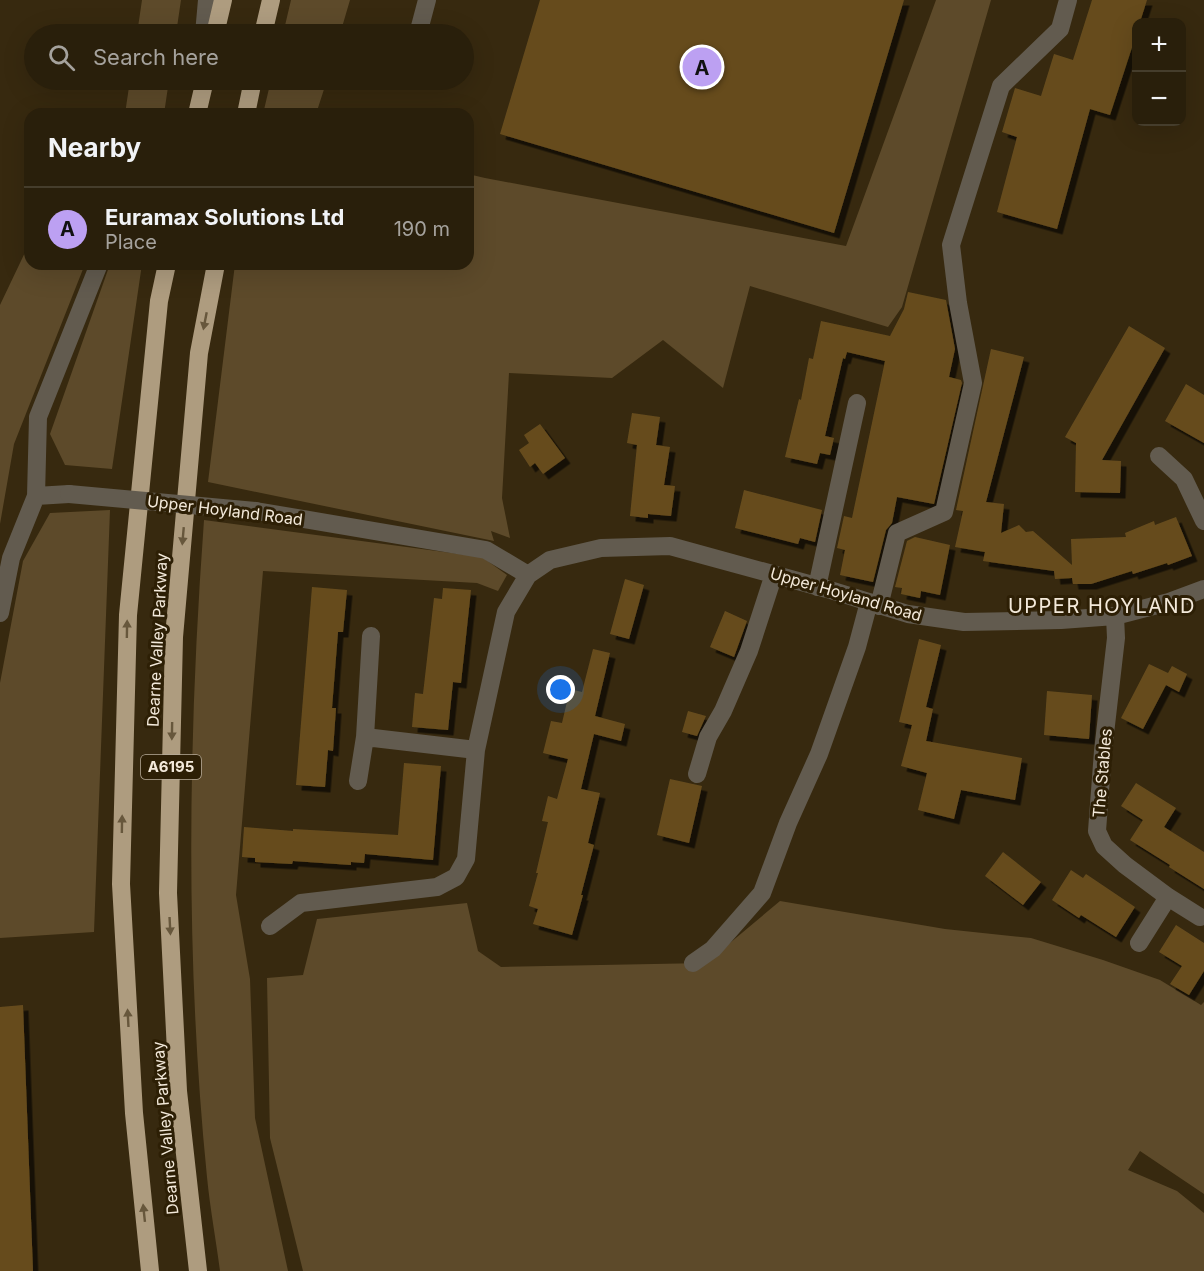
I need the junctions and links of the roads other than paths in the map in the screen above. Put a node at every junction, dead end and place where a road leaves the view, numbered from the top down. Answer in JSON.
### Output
{"nodes":[{"id":1,"x":207,"y":0,"type":"edge"},
{"id":2,"x":223,"y":0,"type":"edge"},
{"id":3,"x":271,"y":0,"type":"edge"},
{"id":4,"x":427,"y":0,"type":"edge"},
{"id":5,"x":1068,"y":0,"type":"edge"},
{"id":6,"x":205,"y":24,"type":"edge"},
{"id":7,"x":217,"y":24,"type":"edge"},
{"id":8,"x":265,"y":24,"type":"edge"},
{"id":9,"x":421,"y":24,"type":"edge"},
{"id":10,"x":201,"y":90,"type":"edge"},
{"id":11,"x":252,"y":90,"type":"edge"},
{"id":12,"x":198,"y":108,"type":"edge"},
{"id":13,"x":247,"y":108,"type":"edge"},
{"id":14,"x":97,"y":270,"type":"edge"},
{"id":15,"x":166,"y":270,"type":"edge"},
{"id":16,"x":215,"y":270,"type":"edge"},
{"id":17,"x":857,"y":403,"type":"dead end"},
{"id":18,"x":1159,"y":456,"type":"dead end"},
{"id":19,"x":36,"y":496,"type":"junction"},
{"id":20,"x":1204,"y":521,"type":"edge"},
{"id":21,"x":774,"y":574,"type":"junction"},
{"id":22,"x":528,"y":575,"type":"junction"},
{"id":23,"x":817,"y":586,"type":"junction"},
{"id":24,"x":1204,"y":588,"type":"edge"},
{"id":25,"x":874,"y":604,"type":"junction"},
{"id":26,"x":0,"y":613,"type":"edge"},
{"id":27,"x":1115,"y":616,"type":"junction"},
{"id":28,"x":371,"y":636,"type":"dead end"},
{"id":29,"x":364,"y":737,"type":"junction"},
{"id":30,"x":477,"y":750,"type":"junction"},
{"id":31,"x":697,"y":774,"type":"dead end"},
{"id":32,"x":358,"y":781,"type":"dead end"},
{"id":33,"x":1168,"y":897,"type":"junction"},
{"id":34,"x":1200,"y":917,"type":"dead end"},
{"id":35,"x":270,"y":927,"type":"dead end"},
{"id":36,"x":1139,"y":943,"type":"dead end"},
{"id":37,"x":693,"y":963,"type":"dead end"},
{"id":38,"x":150,"y":1271,"type":"edge"},
{"id":39,"x":198,"y":1271,"type":"edge"}],
"edges":[{"from":1,"to":6,"type":"street"},
{"from":2,"to":7,"type":"highway"},
{"from":3,"to":8,"type":"highway"},
{"from":4,"to":9,"type":"street"},
{"from":5,"to":25,"type":"street"},
{"from":10,"to":12,"type":"highway"},
{"from":11,"to":13,"type":"highway"},
{"from":14,"to":19,"type":"street"},
{"from":38,"to":15,"type":"highway","name":"Dearne Valley Parkway","number":"A6195","one_way":true},
{"from":16,"to":39,"type":"highway","name":"Dearne Valley Parkway","number":"A6195","one_way":true},
{"from":17,"to":23,"type":"street"},
{"from":18,"to":20,"type":"street"},
{"from":19,"to":22,"type":"street","name":"Upper Hoyland Road","bridge":true},
{"from":19,"to":26,"type":"street"},
{"from":21,"to":22,"type":"street","name":"Upper Hoyland Road"},
{"from":21,"to":23,"type":"street","name":"Upper Hoyland Road"},
{"from":21,"to":31,"type":"street"},
{"from":22,"to":30,"type":"street","name":"Upper Hoyland Road"},
{"from":23,"to":25,"type":"street","name":"Upper Hoyland Road"},
{"from":24,"to":27,"type":"street","name":"Upper Hoyland Road"},
{"from":25,"to":27,"type":"street","name":"Upper Hoyland Road"},
{"from":25,"to":37,"type":"street"},
{"from":27,"to":33,"type":"street","name":"The Stables"},
{"from":28,"to":29,"type":"street"},
{"from":29,"to":30,"type":"street"},
{"from":29,"to":32,"type":"street"},
{"from":30,"to":35,"type":"street","name":"Upper Hoyland Road"},
{"from":33,"to":34,"type":"street","name":"The Stables"},
{"from":33,"to":36,"type":"street"}]}
